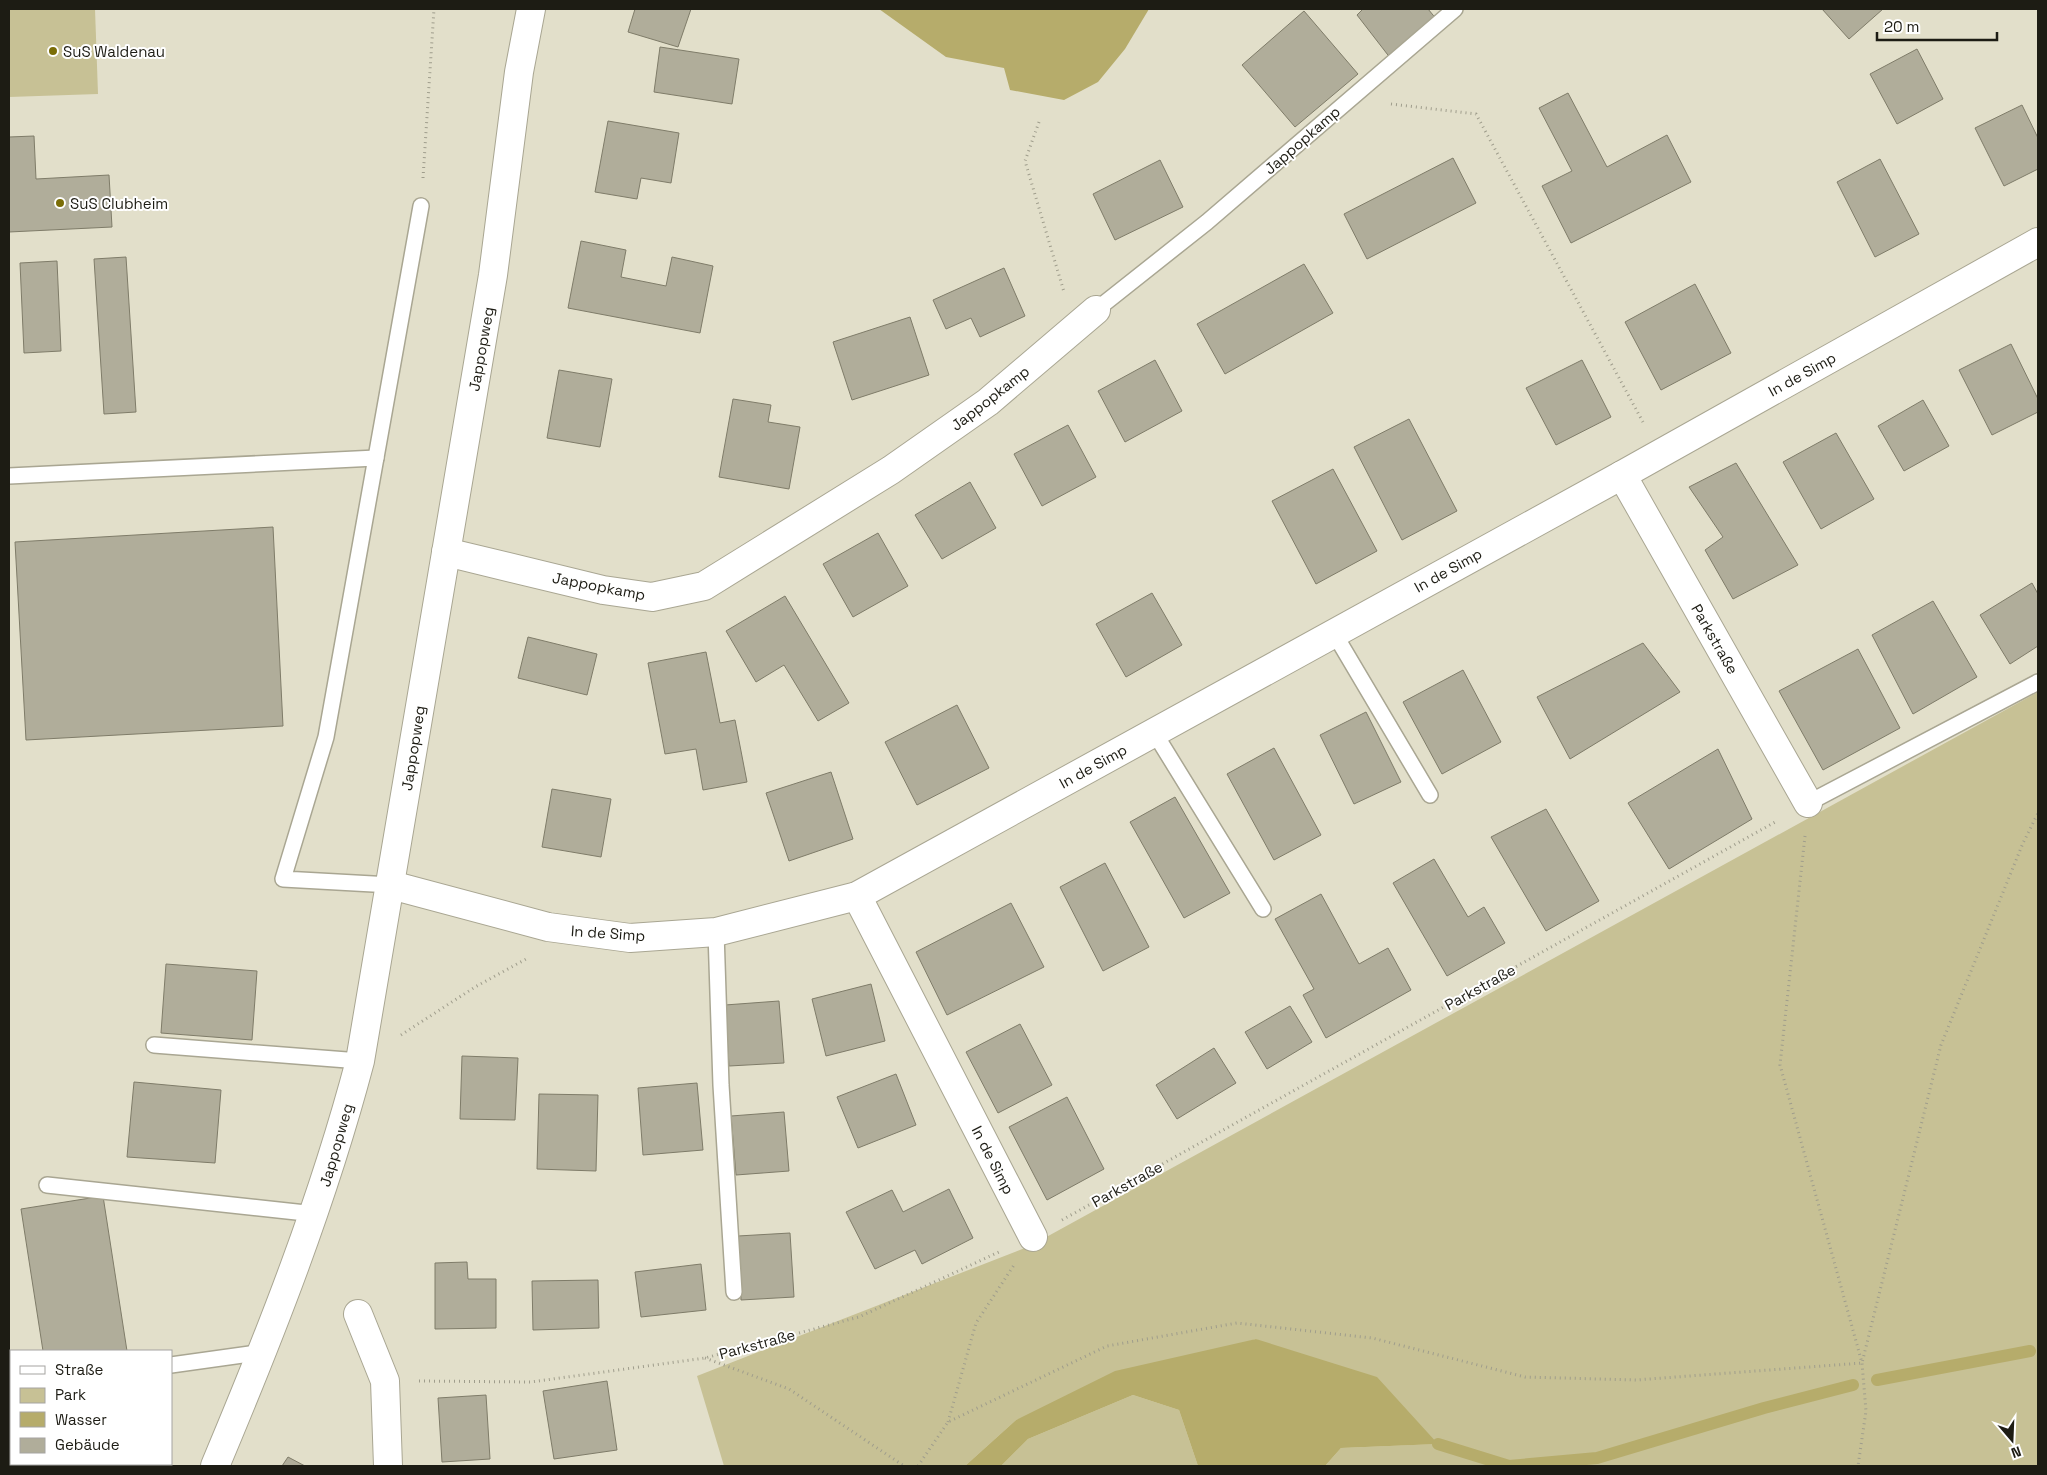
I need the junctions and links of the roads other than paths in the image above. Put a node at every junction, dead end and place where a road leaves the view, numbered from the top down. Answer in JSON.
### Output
{"nodes":[{"id":1,"x":530,"y":9,"type":"edge"},
{"id":2,"x":1455,"y":9,"type":"edge"},
{"id":3,"x":421,"y":206,"type":"road end"},
{"id":4,"x":2038,"y":242,"type":"edge"},
{"id":5,"x":1096,"y":310,"type":"joint"},
{"id":6,"x":376,"y":458,"type":"junction"},
{"id":7,"x":1622,"y":475,"type":"junction"},
{"id":8,"x":9,"y":476,"type":"edge"},
{"id":9,"x":446,"y":552,"type":"junction"},
{"id":10,"x":1334,"y":633,"type":"junction"},
{"id":11,"x":2038,"y":682,"type":"edge"},
{"id":12,"x":1154,"y":732,"type":"junction"},
{"id":13,"x":1430,"y":795,"type":"dead end"},
{"id":14,"x":1808,"y":803,"type":"joint"},
{"id":15,"x":391,"y":884,"type":"junction"},
{"id":16,"x":856,"y":896,"type":"junction"},
{"id":17,"x":1263,"y":909,"type":"dead end"},
{"id":18,"x":716,"y":932,"type":"junction"},
{"id":19,"x":154,"y":1045,"type":"dead end"},
{"id":20,"x":360,"y":1061,"type":"junction"},
{"id":21,"x":47,"y":1185,"type":"dead end"},
{"id":22,"x":315,"y":1214,"type":"junction"},
{"id":23,"x":1033,"y":1237,"type":"road end"},
{"id":24,"x":734,"y":1292,"type":"dead end"},
{"id":25,"x":358,"y":1314,"type":"dead end"},
{"id":26,"x":264,"y":1352,"type":"junction"},
{"id":27,"x":172,"y":1365,"type":"edge"},
{"id":28,"x":215,"y":1466,"type":"edge"},
{"id":29,"x":388,"y":1466,"type":"edge"}],
"edges":[{"from":1,"to":9,"type":"street","name":"Jappopweg"},
{"from":2,"to":5,"type":"lane","name":"Jappopkamp"},
{"from":3,"to":6,"type":"lane"},
{"from":4,"to":7,"type":"street","name":"In de Simp"},
{"from":5,"to":9,"type":"street","name":"Jappopkamp"},
{"from":6,"to":8,"type":"lane"},
{"from":6,"to":15,"type":"lane"},
{"from":7,"to":10,"type":"street","name":"In de Simp"},
{"from":7,"to":14,"type":"street","name":"Parkstraße"},
{"from":9,"to":15,"type":"street","name":"Jappopweg"},
{"from":10,"to":12,"type":"street","name":"In de Simp"},
{"from":10,"to":13,"type":"lane"},
{"from":11,"to":14,"type":"lane"},
{"from":12,"to":16,"type":"street","name":"In de Simp"},
{"from":12,"to":17,"type":"lane"},
{"from":15,"to":18,"type":"street","name":"In de Simp"},
{"from":15,"to":20,"type":"street","name":"Jappopweg"},
{"from":16,"to":18,"type":"street","name":"In de Simp"},
{"from":16,"to":23,"type":"street","name":"In de Simp"},
{"from":18,"to":24,"type":"lane"},
{"from":19,"to":20,"type":"lane"},
{"from":20,"to":22,"type":"street","name":"Jappopweg"},
{"from":21,"to":22,"type":"lane"},
{"from":22,"to":26,"type":"street","name":"Jappopweg"},
{"from":25,"to":29,"type":"street"},
{"from":26,"to":27,"type":"lane"},
{"from":26,"to":28,"type":"street","name":"Jappopweg"}]}
